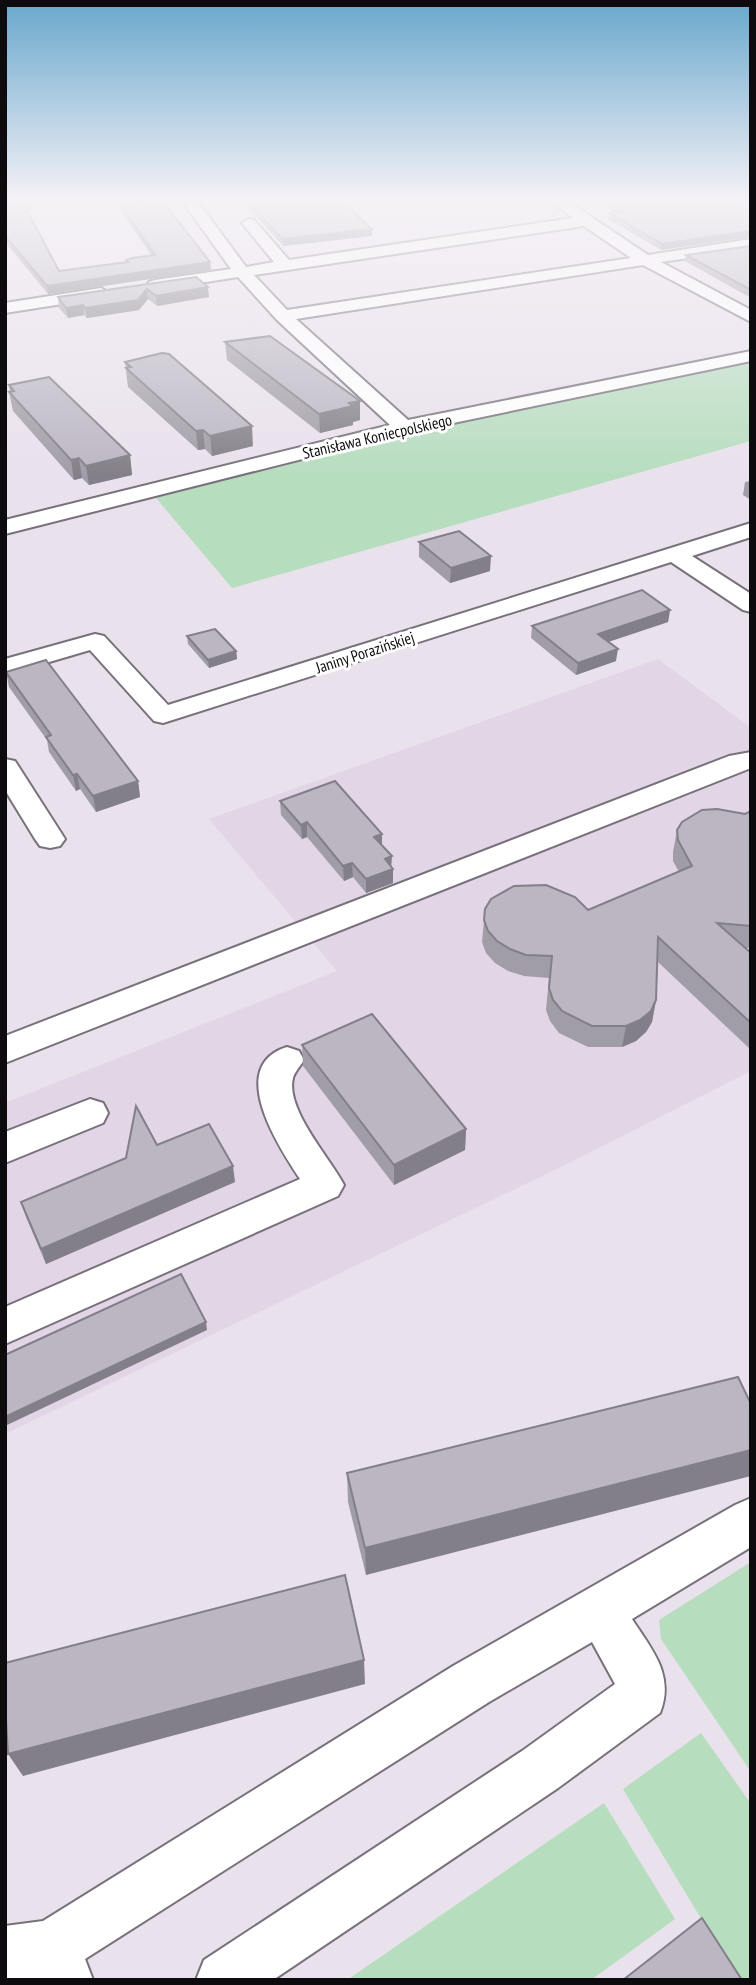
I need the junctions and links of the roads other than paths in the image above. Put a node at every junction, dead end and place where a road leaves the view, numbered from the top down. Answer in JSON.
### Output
{"nodes":[{"id":1,"x":120,"y":291,"type":"edge"},
{"id":2,"x":260,"y":291,"type":"edge"},
{"id":3,"x":447,"y":291,"type":"edge"},
{"id":4,"x":702,"y":291,"type":"edge"},
{"id":5,"x":5,"y":308,"type":"edge"},
{"id":6,"x":284,"y":316,"type":"junction"},
{"id":7,"x":751,"y":317,"type":"edge"},
{"id":8,"x":751,"y":356,"type":"edge"},
{"id":9,"x":404,"y":427,"type":"junction"},
{"id":10,"x":5,"y":527,"type":"edge"},
{"id":11,"x":751,"y":530,"type":"edge"},
{"id":12,"x":674,"y":554,"type":"junction"},
{"id":13,"x":751,"y":606,"type":"edge"},
{"id":14,"x":5,"y":667,"type":"edge"},
{"id":15,"x":751,"y":760,"type":"edge"},
{"id":16,"x":5,"y":767,"type":"edge"},
{"id":17,"x":50,"y":839,"type":"dead end"},
{"id":18,"x":5,"y":1050,"type":"edge"},
{"id":19,"x":287,"y":1060,"type":"dead end"},
{"id":20,"x":90,"y":1113,"type":"dead end"},
{"id":21,"x":5,"y":1148,"type":"edge"},
{"id":22,"x":5,"y":1326,"type":"edge"},
{"id":23,"x":751,"y":1521,"type":"edge"},
{"id":24,"x":600,"y":1612,"type":"junction"},
{"id":25,"x":40,"y":1961,"type":"edge"},
{"id":26,"x":224,"y":1980,"type":"edge"}],
"edges":[{"from":1,"to":5,"type":"street"},
{"from":2,"to":6,"type":"street"},
{"from":3,"to":6,"type":"street"},
{"from":4,"to":7,"type":"street"},
{"from":6,"to":9,"type":"street"},
{"from":8,"to":9,"type":"street","name":"Stanisława Koniecpolskiego"},
{"from":9,"to":10,"type":"street","name":"Stanisława Koniecpolskiego"},
{"from":11,"to":12,"type":"street","name":"Janiny Porazińskiej"},
{"from":12,"to":13,"type":"street"},
{"from":12,"to":14,"type":"street","name":"Janiny Porazińskiej"},
{"from":15,"to":18,"type":"street"},
{"from":16,"to":17,"type":"street"},
{"from":19,"to":22,"type":"street"},
{"from":20,"to":21,"type":"street"},
{"from":23,"to":24,"type":"street"},
{"from":24,"to":25,"type":"street"},
{"from":24,"to":26,"type":"street"}]}
